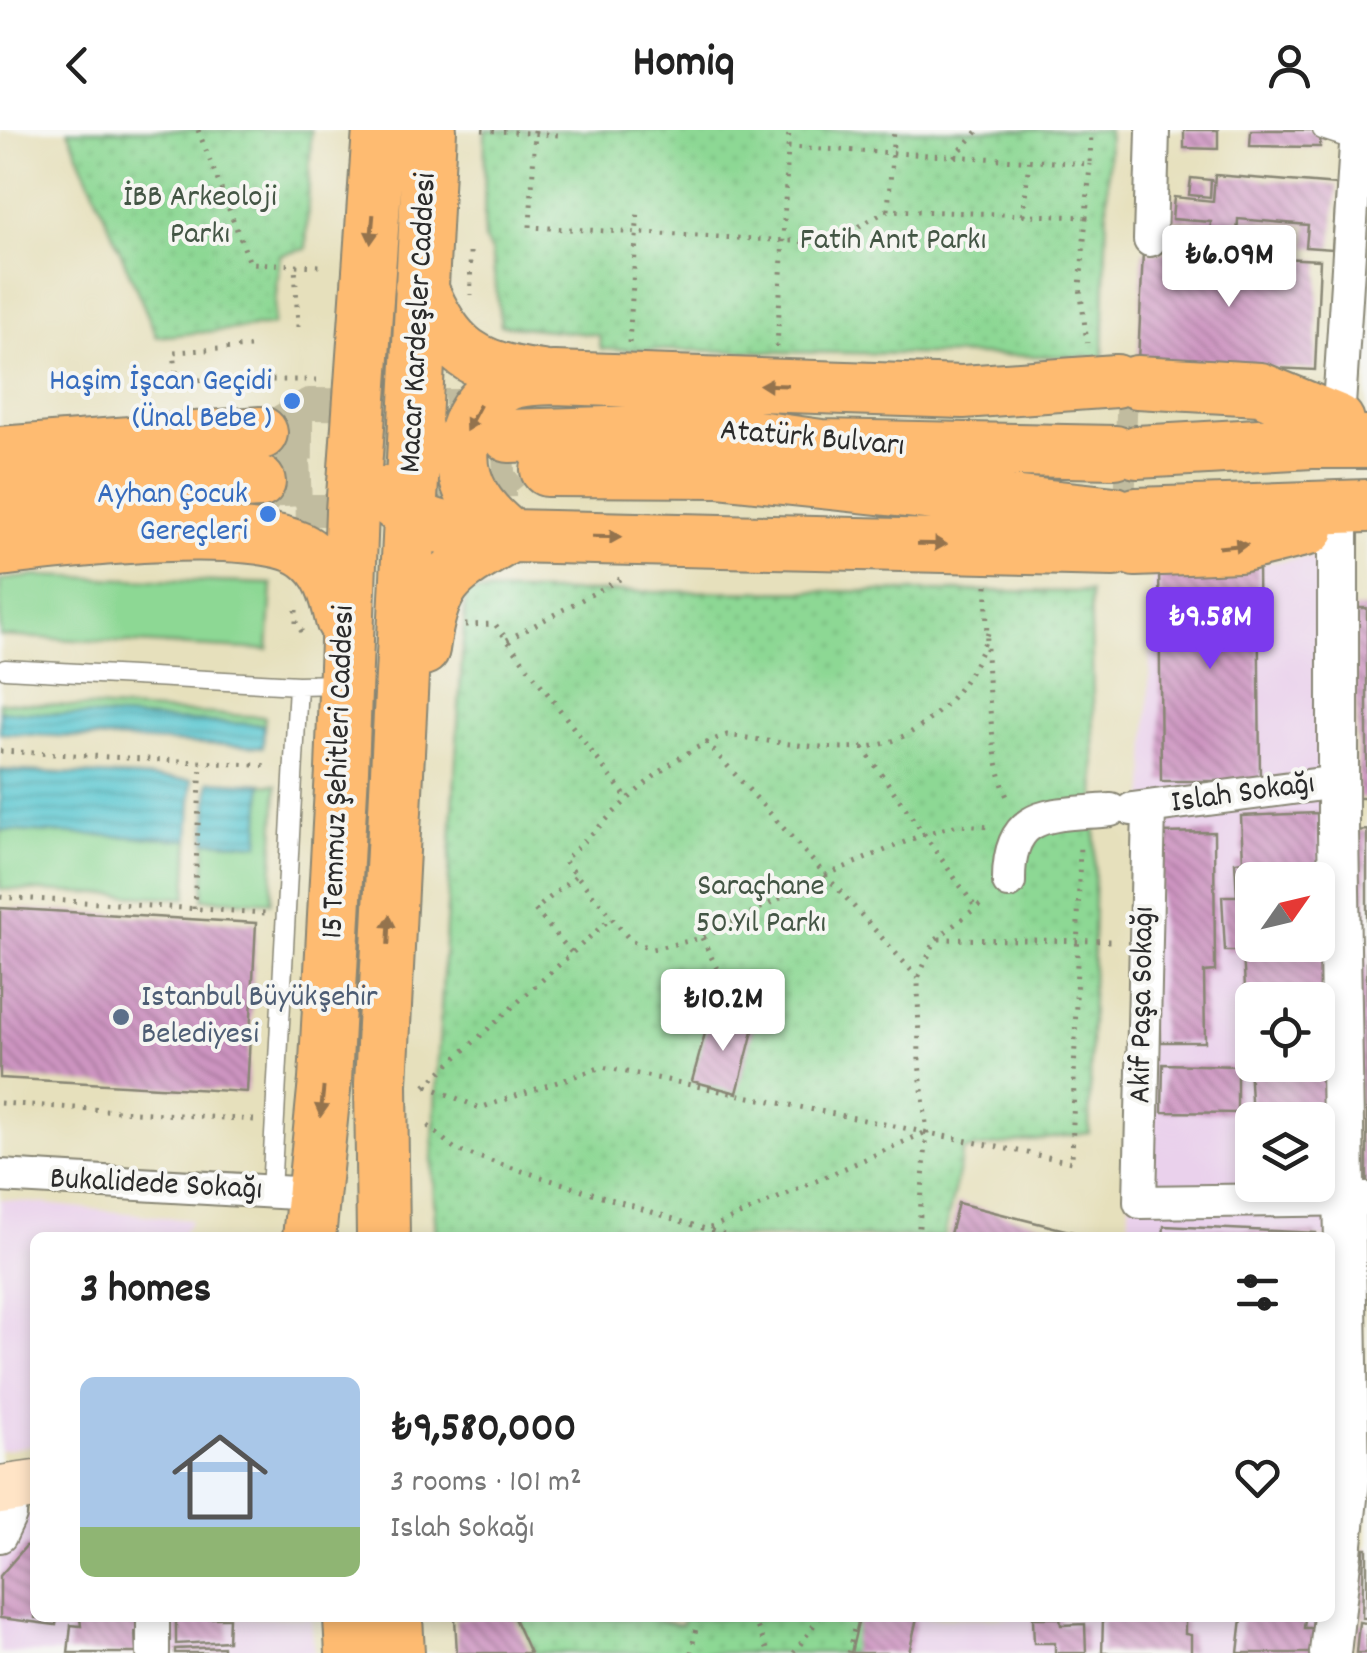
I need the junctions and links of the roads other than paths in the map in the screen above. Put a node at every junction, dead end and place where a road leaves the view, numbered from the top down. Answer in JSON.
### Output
{"nodes":[{"id":1,"x":430,"y":130,"type":"edge"},
{"id":2,"x":1153,"y":130,"type":"edge"},
{"id":3,"x":1322,"y":130,"type":"edge"},
{"id":4,"x":1357,"y":136,"type":"edge"},
{"id":5,"x":376,"y":137,"type":"edge"},
{"id":6,"x":1150,"y":240,"type":"dead end"},
{"id":7,"x":446,"y":286,"type":"junction"},
{"id":8,"x":364,"y":306,"type":"junction"},
{"id":9,"x":554,"y":378,"type":"junction"},
{"id":10,"x":963,"y":392,"type":"junction"},
{"id":11,"x":1064,"y":414,"type":"junction"},
{"id":12,"x":1357,"y":428,"type":"edge"},
{"id":13,"x":712,"y":451,"type":"junction"},
{"id":14,"x":0,"y":453,"type":"edge"},
{"id":15,"x":512,"y":453,"type":"tunnel mouth"},
{"id":16,"x":1123,"y":456,"type":"junction"},
{"id":17,"x":952,"y":497,"type":"junction"},
{"id":18,"x":0,"y":498,"type":"edge"},
{"id":19,"x":1357,"y":499,"type":"edge"},
{"id":20,"x":410,"y":515,"type":"junction"},
{"id":21,"x":510,"y":536,"type":"junction"},
{"id":22,"x":1048,"y":547,"type":"junction"},
{"id":23,"x":0,"y":550,"type":"edge"},
{"id":24,"x":4,"y":669,"type":"dead end"},
{"id":25,"x":330,"y":670,"type":"junction"},
{"id":26,"x":400,"y":721,"type":"junction"},
{"id":27,"x":1338,"y":782,"type":"junction"},
{"id":28,"x":1118,"y":810,"type":"junction"},
{"id":29,"x":1009,"y":882,"type":"road end"},
{"id":30,"x":17,"y":1184,"type":"edge"},
{"id":31,"x":1356,"y":1200,"type":"edge"},
{"id":32,"x":297,"y":1208,"type":"edge"},
{"id":33,"x":384,"y":1232,"type":"edge"},
{"id":34,"x":1358,"y":1480,"type":"edge"},
{"id":35,"x":16,"y":1488,"type":"edge"},
{"id":36,"x":0,"y":1536,"type":"edge"},
{"id":37,"x":153,"y":1622,"type":"edge"},
{"id":38,"x":350,"y":1622,"type":"edge"},
{"id":39,"x":396,"y":1622,"type":"edge"},
{"id":40,"x":154,"y":1653,"type":"edge"},
{"id":41,"x":352,"y":1653,"type":"edge"},
{"id":42,"x":398,"y":1653,"type":"edge"},
{"id":43,"x":1330,"y":1653,"type":"edge"}],
"edges":[{"from":1,"to":7,"type":"main road","name":"Macar Kardeşler Caddesi"},
{"from":2,"to":6,"type":"street"},
{"from":3,"to":4,"type":"lane"},
{"from":4,"to":12,"type":"street"},
{"from":5,"to":8,"type":"main road","name":"Macar Kardeşler Caddesi","one_way":true},
{"from":7,"to":9,"type":"main road"},
{"from":7,"to":20,"type":"main road","name":"Macar Kardeşler Caddesi"},
{"from":8,"to":20,"type":"main road"},
{"from":8,"to":25,"type":"main road","name":"15 Temmuz Şehitleri Caddesi"},
{"from":10,"to":9,"type":"main road","one_way":true},
{"from":9,"to":21,"type":"main road","one_way":true},
{"from":10,"to":11,"type":"main road"},
{"from":10,"to":16,"type":"main road"},
{"from":11,"to":13,"type":"main road"},
{"from":11,"to":16,"type":"main road"},
{"from":12,"to":16,"type":"main road","name":"Atatürk Bulvarı"},
{"from":12,"to":16,"type":"main road"},
{"from":13,"to":15,"type":"main road","name":"Atatürk Bulvarı"},
{"from":13,"to":16,"type":"main road","name":"Atatürk Bulvarı"},
{"from":13,"to":17,"type":"main road","name":"Atatürk Bulvarı"},
{"from":14,"to":18,"type":"main road"},
{"from":16,"to":17,"type":"main road","name":"Atatürk Bulvarı"},
{"from":16,"to":19,"type":"main road","name":"Atatürk Bulvarı","one_way":true},
{"from":16,"to":22,"type":"main road"},
{"from":17,"to":22,"type":"main road"},
{"from":19,"to":27,"type":"street"},
{"from":20,"to":21,"type":"main road"},
{"from":20,"to":26,"type":"main road","name":"15 Temmuz Şehitleri Caddesi"},
{"from":21,"to":22,"type":"main road","one_way":true},
{"from":21,"to":26,"type":"main road"},
{"from":23,"to":25,"type":"main road"},
{"from":24,"to":25,"type":"lane"},
{"from":25,"to":32,"type":"main road","name":"15 Temmuz Şehitleri Caddesi","one_way":true},
{"from":25,"to":32,"type":"lane"},
{"from":33,"to":26,"type":"main road","name":"15 Temmuz Şehitleri Caddesi","one_way":true},
{"from":27,"to":28,"type":"street","name":"Islah Sokağı"},
{"from":27,"to":31,"type":"street"},
{"from":28,"to":29,"type":"street","name":"Islah Sokağı"},
{"from":28,"to":31,"type":"street","name":"Akif Paşa Sokağı"},
{"from":30,"to":32,"type":"street","name":"Bukalidede Sokağı"},
{"from":31,"to":34,"type":"street"},
{"from":34,"to":43,"type":"street"},
{"from":35,"to":36,"type":"street"},
{"from":37,"to":40,"type":"street"},
{"from":38,"to":41,"type":"main road"},
{"from":39,"to":42,"type":"main road"}]}
